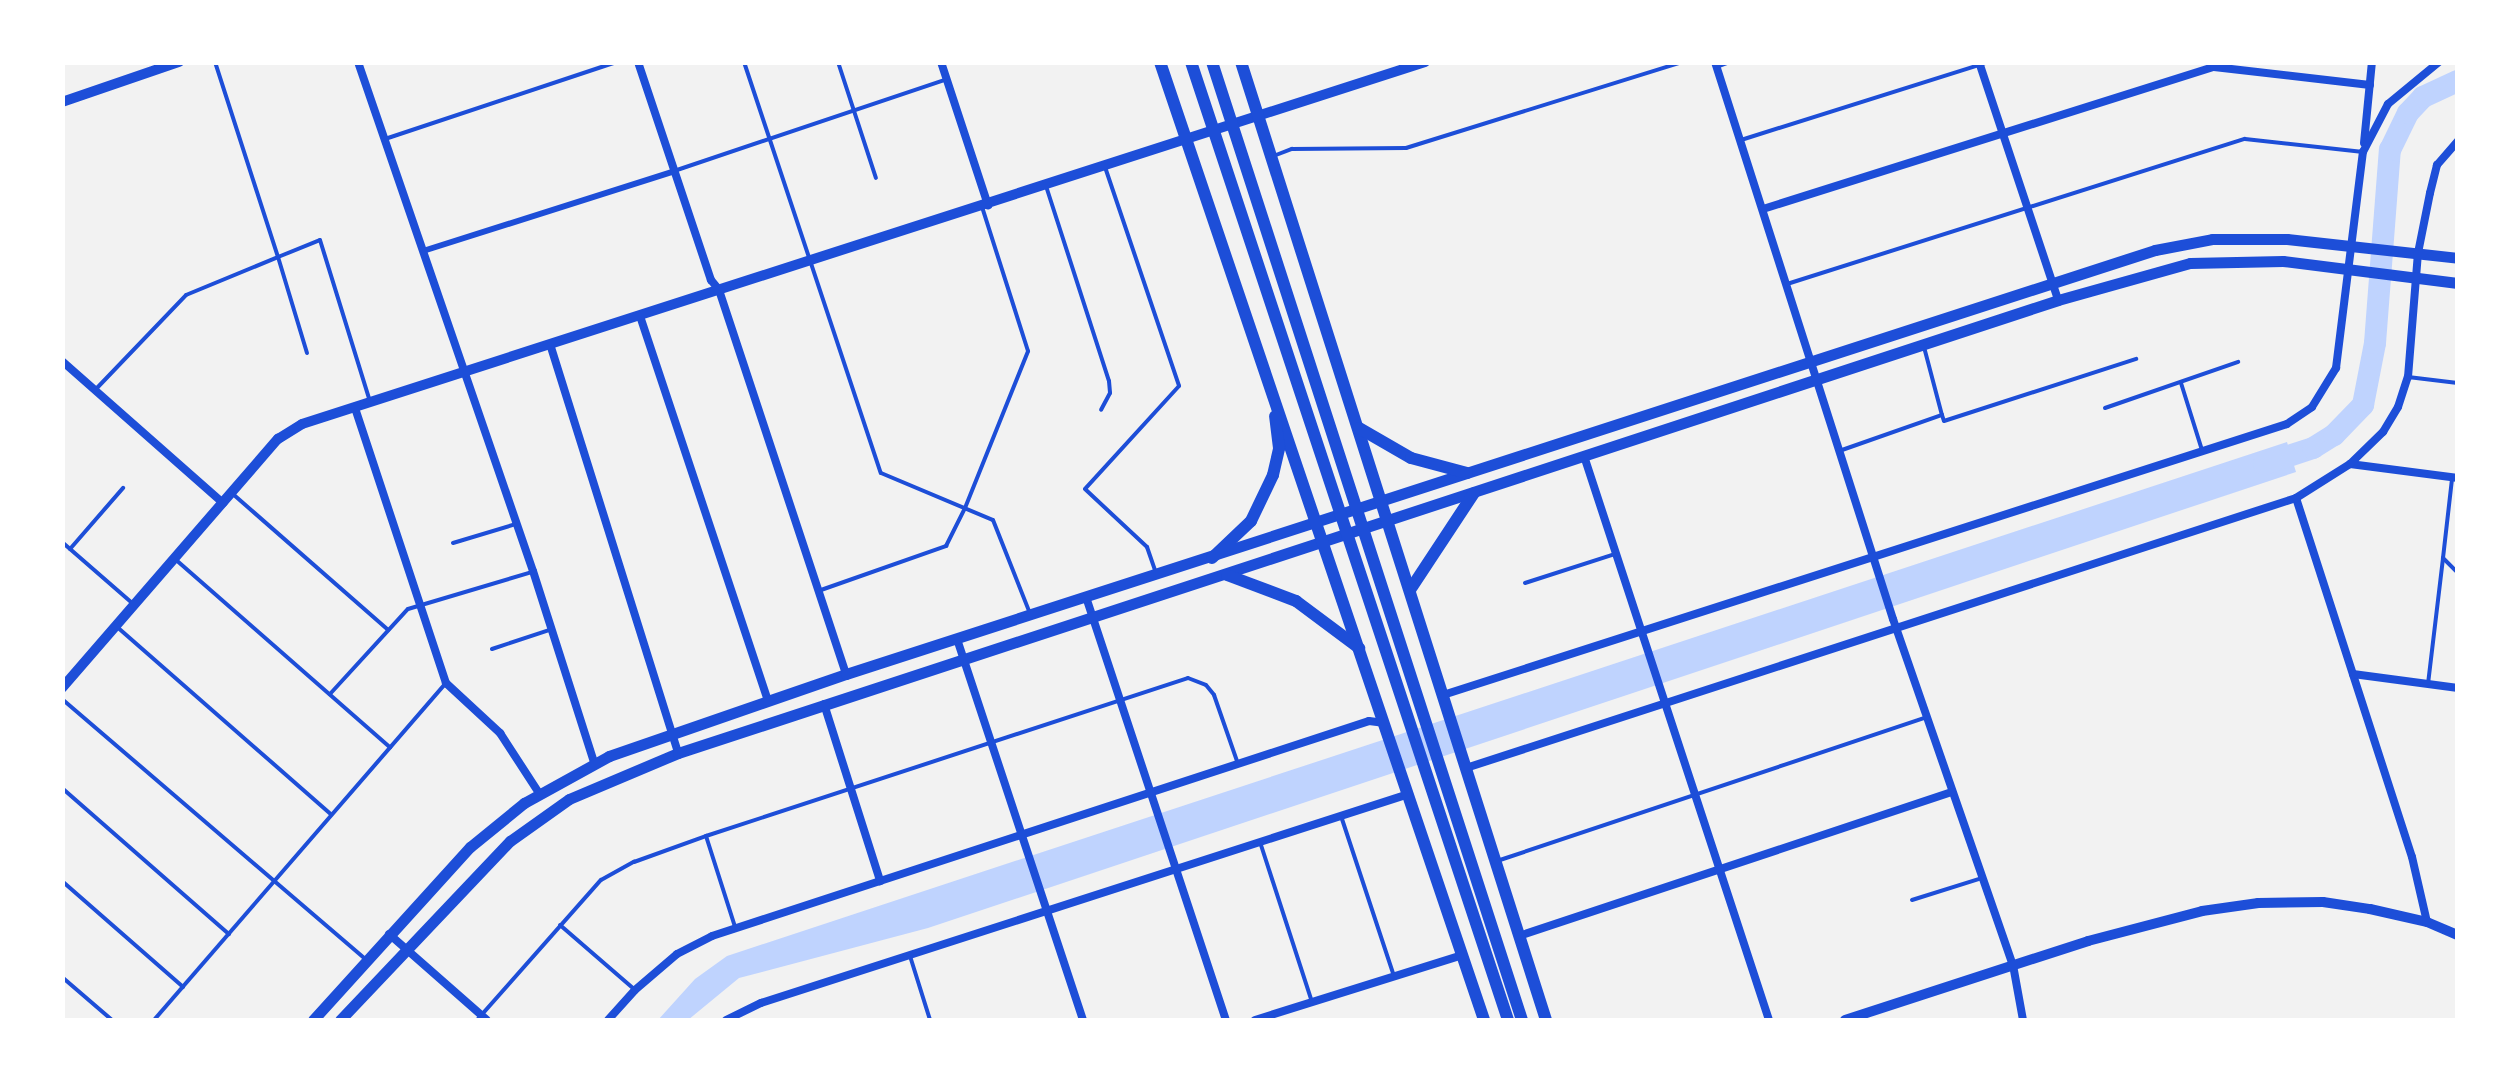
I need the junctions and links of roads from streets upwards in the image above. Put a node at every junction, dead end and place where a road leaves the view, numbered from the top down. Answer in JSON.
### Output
{"nodes":[{"id":1,"x":180,"y":62,"type":"edge"},
{"id":2,"x":358,"y":62,"type":"edge"},
{"id":3,"x":638,"y":62,"type":"edge"},
{"id":4,"x":941,"y":62,"type":"edge"},
{"id":5,"x":1160,"y":62,"type":"edge"},
{"id":6,"x":1191,"y":62,"type":"edge"},
{"id":7,"x":1212,"y":62,"type":"edge"},
{"id":8,"x":1241,"y":62,"type":"edge"},
{"id":9,"x":1376,"y":62,"type":"edge"},
{"id":10,"x":1426,"y":62,"type":"edge"},
{"id":11,"x":2372,"y":62,"type":"edge"},
{"id":12,"x":2439,"y":62,"type":"edge"},
{"id":13,"x":1983,"y":64,"type":"edge"},
{"id":14,"x":1716,"y":65,"type":"edge"},
{"id":15,"x":1381,"y":77,"type":"junction"},
{"id":16,"x":2370,"y":85,"type":"junction"},
{"id":17,"x":62,"y":102,"type":"edge"},
{"id":18,"x":1259,"y":117,"type":"junction"},
{"id":19,"x":1224,"y":128,"type":"junction"},
{"id":20,"x":2003,"y":135,"type":"junction"},
{"id":21,"x":1186,"y":140,"type":"junction"},
{"id":22,"x":2458,"y":141,"type":"edge"},
{"id":23,"x":2363,"y":152,"type":"junction"},
{"id":24,"x":674,"y":171,"type":"junction"},
{"id":25,"x":985,"y":206,"type":"junction"},
{"id":26,"x":1763,"y":210,"type":"junction"},
{"id":27,"x":2354,"y":247,"type":"junction"},
{"id":28,"x":423,"y":251,"type":"junction"},
{"id":29,"x":2412,"y":253,"type":"junction"},
{"id":30,"x":2458,"y":258,"type":"edge"},
{"id":31,"x":2352,"y":272,"type":"junction"},
{"id":32,"x":2412,"y":278,"type":"junction"},
{"id":33,"x":2458,"y":283,"type":"edge"},
{"id":34,"x":2052,"y":285,"type":"junction"},
{"id":35,"x":720,"y":290,"type":"junction"},
{"id":36,"x":2058,"y":300,"type":"junction"},
{"id":37,"x":640,"y":316,"type":"junction"},
{"id":38,"x":550,"y":344,"type":"junction"},
{"id":39,"x":62,"y":362,"type":"edge"},
{"id":40,"x":1812,"y":362,"type":"junction"},
{"id":41,"x":465,"y":371,"type":"junction"},
{"id":42,"x":1820,"y":378,"type":"junction"},
{"id":43,"x":1269,"y":379,"type":"junction"},
{"id":44,"x":355,"y":408,"type":"junction"},
{"id":45,"x":1359,"y":428,"type":"junction"},
{"id":46,"x":1584,"y":456,"type":"junction"},
{"id":47,"x":2350,"y":464,"type":"junction"},
{"id":48,"x":1467,"y":473,"type":"junction"},
{"id":49,"x":2455,"y":478,"type":"edge"},
{"id":50,"x":1474,"y":494,"type":"junction"},
{"id":51,"x":2296,"y":498,"type":"junction"},
{"id":52,"x":1381,"y":500,"type":"junction"},
{"id":53,"x":224,"y":503,"type":"junction"},
{"id":54,"x":1357,"y":508,"type":"junction"},
{"id":55,"x":1341,"y":514,"type":"junction"},
{"id":56,"x":1388,"y":520,"type":"junction"},
{"id":57,"x":1316,"y":522,"type":"junction"},
{"id":58,"x":1364,"y":528,"type":"junction"},
{"id":59,"x":1348,"y":534,"type":"junction"},
{"id":60,"x":1324,"y":542,"type":"junction"},
{"id":61,"x":1212,"y":558,"type":"junction"},
{"id":62,"x":1875,"y":560,"type":"junction"},
{"id":63,"x":1227,"y":575,"type":"junction"},
{"id":64,"x":1410,"y":590,"type":"junction"},
{"id":65,"x":1086,"y":597,"type":"junction"},
{"id":66,"x":1093,"y":618,"type":"junction"},
{"id":67,"x":1895,"y":623,"type":"junction"},
{"id":68,"x":1641,"y":634,"type":"junction"},
{"id":69,"x":957,"y":639,"type":"junction"},
{"id":70,"x":1361,"y":649,"type":"junction"},
{"id":71,"x":964,"y":658,"type":"junction"},
{"id":72,"x":846,"y":674,"type":"junction"},
{"id":73,"x":2354,"y":674,"type":"junction"},
{"id":74,"x":62,"y":688,"type":"edge"},
{"id":75,"x":2458,"y":688,"type":"edge"},
{"id":76,"x":1443,"y":696,"type":"junction"},
{"id":77,"x":1664,"y":700,"type":"junction"},
{"id":78,"x":768,"y":701,"type":"junction"},
{"id":79,"x":824,"y":704,"type":"junction"},
{"id":80,"x":1385,"y":723,"type":"junction"},
{"id":81,"x":671,"y":734,"type":"junction"},
{"id":82,"x":678,"y":753,"type":"junction"},
{"id":83,"x":594,"y":762,"type":"junction"},
{"id":84,"x":1466,"y":768,"type":"junction"},
{"id":85,"x":1149,"y":791,"type":"junction"},
{"id":86,"x":1952,"y":792,"type":"junction"},
{"id":87,"x":539,"y":793,"type":"junction"},
{"id":88,"x":1409,"y":794,"type":"junction"},
{"id":89,"x":1023,"y":837,"type":"junction"},
{"id":90,"x":1175,"y":870,"type":"junction"},
{"id":91,"x":1718,"y":870,"type":"junction"},
{"id":92,"x":880,"y":881,"type":"junction"},
{"id":93,"x":1045,"y":906,"type":"junction"},
{"id":94,"x":2427,"y":922,"type":"junction"},
{"id":95,"x":389,"y":934,"type":"junction"},
{"id":96,"x":2458,"y":935,"type":"edge"},
{"id":97,"x":1518,"y":936,"type":"junction"},
{"id":98,"x":405,"y":948,"type":"junction"},
{"id":99,"x":1463,"y":955,"type":"junction"},
{"id":100,"x":2013,"y":965,"type":"junction"},
{"id":101,"x":1860,"y":1018,"type":"edge"},
{"id":102,"x":482,"y":1019,"type":"edge"},
{"id":103,"x":313,"y":1020,"type":"edge"},
{"id":104,"x":340,"y":1020,"type":"edge"},
{"id":105,"x":608,"y":1020,"type":"edge"},
{"id":106,"x":726,"y":1020,"type":"edge"},
{"id":107,"x":1082,"y":1020,"type":"edge"},
{"id":108,"x":1226,"y":1020,"type":"edge"},
{"id":109,"x":1255,"y":1020,"type":"edge"},
{"id":110,"x":1484,"y":1020,"type":"edge"},
{"id":111,"x":1508,"y":1020,"type":"edge"},
{"id":112,"x":1522,"y":1020,"type":"edge"},
{"id":113,"x":1546,"y":1020,"type":"edge"},
{"id":114,"x":1770,"y":1020,"type":"edge"},
{"id":115,"x":1844,"y":1020,"type":"edge"},
{"id":116,"x":2023,"y":1020,"type":"edge"}],
"edges":[{"from":1,"to":17,"type":"street"},
{"from":2,"to":28,"type":"street"},
{"from":3,"to":24,"type":"street"},
{"from":4,"to":25,"type":"street"},
{"from":5,"to":21,"type":"main road"},
{"from":6,"to":19,"type":"main road"},
{"from":7,"to":19,"type":"main road"},
{"from":8,"to":18,"type":"main road"},
{"from":9,"to":15,"type":"street"},
{"from":10,"to":15,"type":"street"},
{"from":11,"to":16,"type":"street"},
{"from":12,"to":23,"type":"street"},
{"from":13,"to":20,"type":"street"},
{"from":14,"to":26,"type":"street"},
{"from":15,"to":18,"type":"street"},
{"from":16,"to":20,"type":"street"},
{"from":16,"to":23,"type":"street"},
{"from":18,"to":19,"type":"street"},
{"from":18,"to":45,"type":"main road"},
{"from":19,"to":21,"type":"street"},
{"from":19,"to":54,"type":"main road"},
{"from":19,"to":55,"type":"main road"},
{"from":20,"to":26,"type":"street"},
{"from":20,"to":34,"type":"street"},
{"from":21,"to":25,"type":"street"},
{"from":21,"to":43,"type":"main road"},
{"from":22,"to":29,"type":"street"},
{"from":23,"to":27,"type":"street"},
{"from":24,"to":28,"type":"street"},
{"from":24,"to":35,"type":"street"},
{"from":25,"to":35,"type":"street"},
{"from":26,"to":40,"type":"street"},
{"from":27,"to":29,"type":"main road"},
{"from":27,"to":31,"type":"street"},
{"from":27,"to":34,"type":"main road"},
{"from":28,"to":41,"type":"street"},
{"from":29,"to":30,"type":"main road"},
{"from":29,"to":32,"type":"street"},
{"from":31,"to":32,"type":"main road"},
{"from":31,"to":36,"type":"main road"},
{"from":31,"to":62,"type":"street"},
{"from":32,"to":33,"type":"main road"},
{"from":32,"to":47,"type":"street"},
{"from":34,"to":36,"type":"street"},
{"from":34,"to":40,"type":"main road"},
{"from":35,"to":37,"type":"street"},
{"from":35,"to":72,"type":"street"},
{"from":36,"to":42,"type":"main road"},
{"from":37,"to":38,"type":"street"},
{"from":37,"to":78,"type":"street"},
{"from":38,"to":41,"type":"street"},
{"from":38,"to":81,"type":"street"},
{"from":39,"to":53,"type":"street"},
{"from":40,"to":42,"type":"street"},
{"from":40,"to":48,"type":"main road"},
{"from":41,"to":44,"type":"street"},
{"from":41,"to":83,"type":"street"},
{"from":42,"to":46,"type":"main road"},
{"from":42,"to":62,"type":"street"},
{"from":43,"to":57,"type":"main road"},
{"from":43,"to":61,"type":"main road"},
{"from":44,"to":53,"type":"street"},
{"from":44,"to":87,"type":"street"},
{"from":45,"to":48,"type":"main road"},
{"from":45,"to":52,"type":"main road"},
{"from":46,"to":50,"type":"main road"},
{"from":46,"to":68,"type":"street"},
{"from":47,"to":49,"type":"street"},
{"from":47,"to":51,"type":"street"},
{"from":48,"to":52,"type":"main road"},
{"from":50,"to":56,"type":"main road"},
{"from":50,"to":64,"type":"main road"},
{"from":51,"to":67,"type":"street"},
{"from":51,"to":73,"type":"street"},
{"from":52,"to":54,"type":"main road"},
{"from":52,"to":56,"type":"main road"},
{"from":53,"to":74,"type":"street"},
{"from":54,"to":55,"type":"main road"},
{"from":54,"to":58,"type":"main road"},
{"from":55,"to":57,"type":"main road"},
{"from":55,"to":59,"type":"main road"},
{"from":56,"to":58,"type":"main road"},
{"from":56,"to":64,"type":"main road"},
{"from":57,"to":60,"type":"main road"},
{"from":57,"to":61,"type":"main road"},
{"from":58,"to":59,"type":"main road"},
{"from":58,"to":112,"type":"main road"},
{"from":59,"to":60,"type":"main road"},
{"from":59,"to":111,"type":"main road"},
{"from":60,"to":63,"type":"main road"},
{"from":60,"to":70,"type":"main road"},
{"from":61,"to":65,"type":"main road"},
{"from":62,"to":67,"type":"street"},
{"from":62,"to":68,"type":"street"},
{"from":63,"to":66,"type":"main road"},
{"from":63,"to":70,"type":"main road"},
{"from":64,"to":76,"type":"main road"},
{"from":65,"to":66,"type":"street"},
{"from":65,"to":69,"type":"main road"},
{"from":66,"to":71,"type":"main road"},
{"from":66,"to":85,"type":"street"},
{"from":67,"to":77,"type":"street"},
{"from":67,"to":86,"type":"street"},
{"from":68,"to":76,"type":"street"},
{"from":68,"to":77,"type":"street"},
{"from":69,"to":71,"type":"street"},
{"from":69,"to":72,"type":"main road"},
{"from":70,"to":80,"type":"main road"},
{"from":71,"to":79,"type":"main road"},
{"from":71,"to":89,"type":"street"},
{"from":72,"to":78,"type":"main road"},
{"from":73,"to":75,"type":"street"},
{"from":73,"to":94,"type":"street"},
{"from":76,"to":84,"type":"main road"},
{"from":77,"to":84,"type":"street"},
{"from":77,"to":91,"type":"street"},
{"from":78,"to":81,"type":"main road"},
{"from":79,"to":82,"type":"main road"},
{"from":79,"to":92,"type":"street"},
{"from":80,"to":85,"type":"street"},
{"from":80,"to":88,"type":"main road"},
{"from":81,"to":82,"type":"street"},
{"from":81,"to":83,"type":"main road"},
{"from":82,"to":98,"type":"main road"},
{"from":83,"to":87,"type":"main road"},
{"from":84,"to":97,"type":"main road"},
{"from":85,"to":89,"type":"street"},
{"from":85,"to":90,"type":"street"},
{"from":86,"to":91,"type":"street"},
{"from":86,"to":100,"type":"street"},
{"from":87,"to":95,"type":"main road"},
{"from":88,"to":90,"type":"street"},
{"from":88,"to":99,"type":"main road"},
{"from":89,"to":92,"type":"street"},
{"from":89,"to":93,"type":"street"},
{"from":90,"to":93,"type":"street"},
{"from":90,"to":108,"type":"street"},
{"from":91,"to":97,"type":"street"},
{"from":91,"to":114,"type":"street"},
{"from":92,"to":105,"type":"street"},
{"from":93,"to":106,"type":"street"},
{"from":93,"to":107,"type":"street"},
{"from":94,"to":96,"type":"street"},
{"from":94,"to":100,"type":"street"},
{"from":95,"to":98,"type":"street"},
{"from":95,"to":103,"type":"main road"},
{"from":97,"to":113,"type":"main road"},
{"from":98,"to":102,"type":"street"},
{"from":98,"to":104,"type":"main road"},
{"from":99,"to":109,"type":"street"},
{"from":99,"to":110,"type":"main road"},
{"from":100,"to":101,"type":"street"},
{"from":100,"to":116,"type":"street"},
{"from":101,"to":115,"type":"street"}]}
